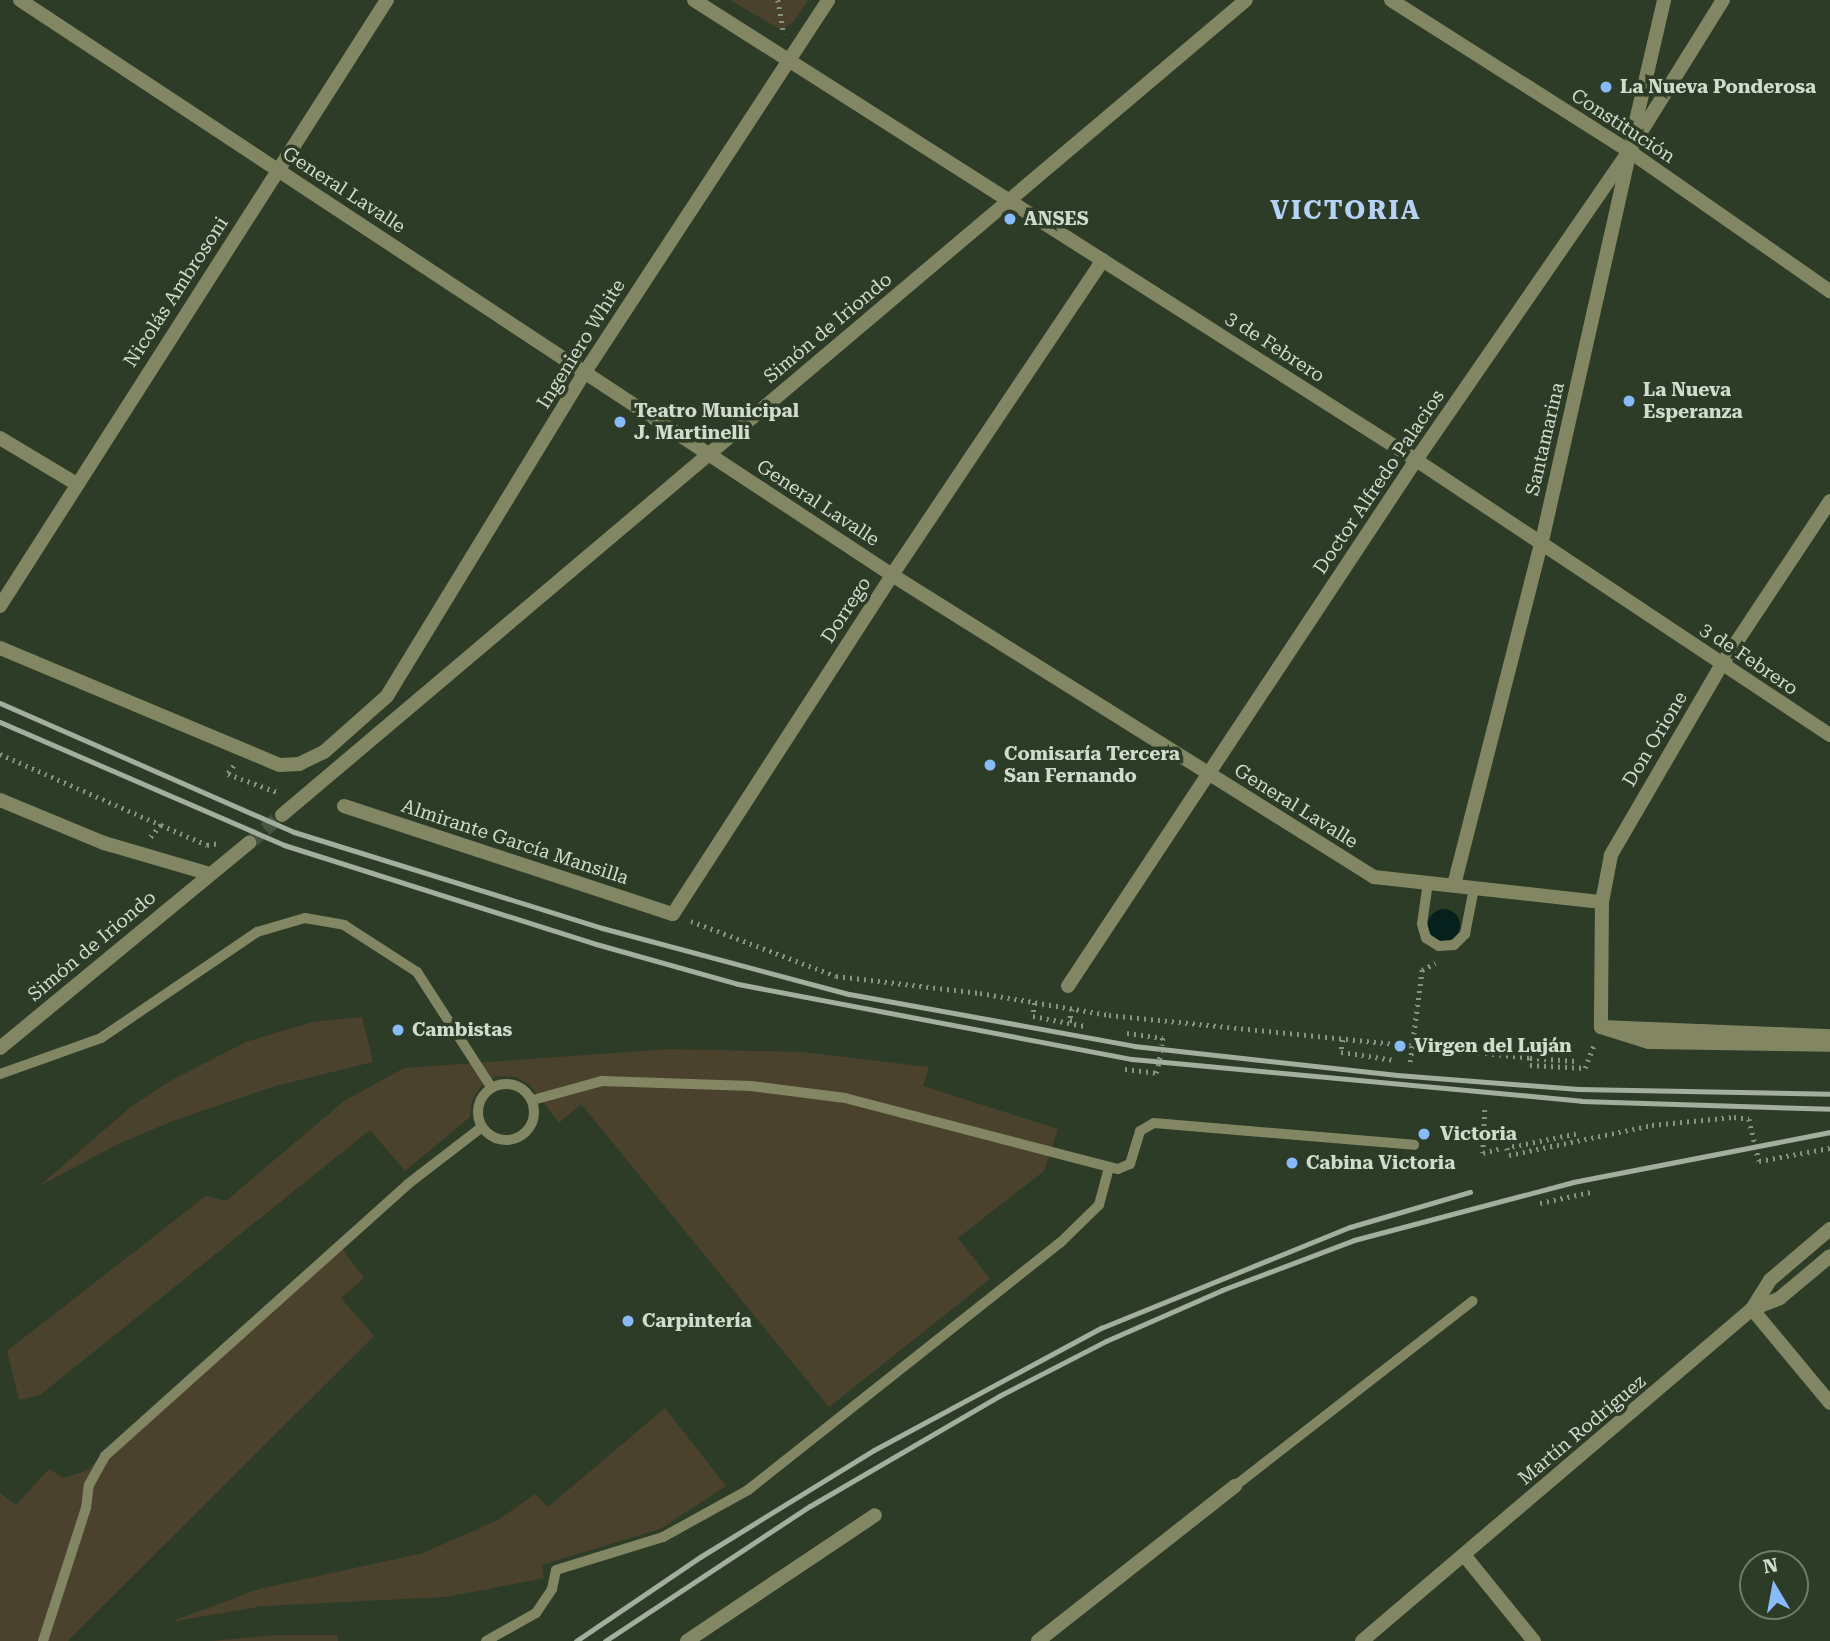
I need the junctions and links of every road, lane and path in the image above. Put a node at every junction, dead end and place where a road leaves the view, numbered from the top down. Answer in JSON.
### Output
{"nodes":[{"id":1,"x":20,"y":0,"type":"edge"},
{"id":2,"x":387,"y":0,"type":"edge"},
{"id":3,"x":694,"y":0,"type":"edge"},
{"id":4,"x":828,"y":0,"type":"edge"},
{"id":5,"x":1246,"y":0,"type":"edge"},
{"id":6,"x":1391,"y":0,"type":"edge"},
{"id":7,"x":1664,"y":0,"type":"edge"},
{"id":8,"x":1723,"y":0,"type":"edge"},
{"id":9,"x":788,"y":61,"type":"junction"},
{"id":10,"x":1629,"y":151,"type":"junction"},
{"id":11,"x":278,"y":170,"type":"junction"},
{"id":12,"x":1009,"y":200,"type":"junction"},
{"id":13,"x":1103,"y":260,"type":"junction"},
{"id":14,"x":1830,"y":291,"type":"edge"},
{"id":15,"x":585,"y":372,"type":"junction"},
{"id":16,"x":0,"y":438,"type":"edge"},
{"id":17,"x":709,"y":454,"type":"junction"},
{"id":18,"x":1416,"y":460,"type":"junction"},
{"id":19,"x":75,"y":483,"type":"junction"},
{"id":20,"x":1830,"y":501,"type":"edge"},
{"id":21,"x":1542,"y":541,"type":"junction"},
{"id":22,"x":892,"y":575,"type":"junction"},
{"id":23,"x":0,"y":606,"type":"edge"},
{"id":24,"x":0,"y":648,"type":"edge"},
{"id":25,"x":1722,"y":664,"type":"junction"},
{"id":26,"x":387,"y":696,"type":"junction"},
{"id":27,"x":402,"y":713,"type":"junction"},
{"id":28,"x":1830,"y":735,"type":"edge"},
{"id":29,"x":0,"y":754,"type":"edge"},
{"id":30,"x":235,"y":765,"type":"dead end"},
{"id":31,"x":1207,"y":774,"type":"junction"},
{"id":32,"x":0,"y":800,"type":"edge"},
{"id":33,"x":278,"y":800,"type":"dead end"},
{"id":34,"x":344,"y":806,"type":"dead end"},
{"id":35,"x":282,"y":815,"type":"tunnel mouth"},
{"id":36,"x":161,"y":825,"type":"junction"},
{"id":37,"x":229,"y":838,"type":"dead end"},
{"id":38,"x":248,"y":844,"type":"tunnel mouth"},
{"id":39,"x":137,"y":853,"type":"junction"},
{"id":40,"x":210,"y":874,"type":"junction"},
{"id":41,"x":1428,"y":882,"type":"junction"},
{"id":42,"x":1454,"y":885,"type":"junction"},
{"id":43,"x":1474,"y":888,"type":"junction"},
{"id":44,"x":1602,"y":902,"type":"junction"},
{"id":45,"x":673,"y":914,"type":"junction"},
{"id":46,"x":1439,"y":946,"type":"junction"},
{"id":47,"x":1068,"y":986,"type":"dead end"},
{"id":48,"x":1035,"y":1003,"type":"junction"},
{"id":49,"x":1072,"y":1009,"type":"junction"},
{"id":50,"x":1601,"y":1027,"type":"junction"},
{"id":51,"x":1127,"y":1033,"type":"dead end"},
{"id":52,"x":1830,"y":1036,"type":"edge"},
{"id":53,"x":1343,"y":1040,"type":"junction"},
{"id":54,"x":1830,"y":1045,"type":"edge"},
{"id":55,"x":0,"y":1048,"type":"edge"},
{"id":56,"x":1412,"y":1048,"type":"junction"},
{"id":57,"x":1531,"y":1058,"type":"junction"},
{"id":58,"x":1394,"y":1060,"type":"dead end"},
{"id":59,"x":1577,"y":1061,"type":"dead end"},
{"id":60,"x":1410,"y":1062,"type":"dead end"},
{"id":61,"x":1125,"y":1069,"type":"dead end"},
{"id":62,"x":0,"y":1074,"type":"edge"},
{"id":63,"x":491,"y":1087,"type":"junction"},
{"id":64,"x":533,"y":1100,"type":"junction"},
{"id":65,"x":1485,"y":1110,"type":"dead end"},
{"id":66,"x":482,"y":1127,"type":"junction"},
{"id":67,"x":1576,"y":1134,"type":"dead end"},
{"id":68,"x":1414,"y":1144,"type":"dead end"},
{"id":69,"x":1830,"y":1148,"type":"edge"},
{"id":70,"x":1498,"y":1149,"type":"dead end"},
{"id":71,"x":1110,"y":1168,"type":"junction"},
{"id":72,"x":1595,"y":1191,"type":"dead end"},
{"id":73,"x":1540,"y":1203,"type":"dead end"},
{"id":74,"x":1830,"y":1229,"type":"edge"},
{"id":75,"x":1830,"y":1256,"type":"edge"},
{"id":76,"x":1473,"y":1301,"type":"dead end"},
{"id":77,"x":1752,"y":1309,"type":"junction"},
{"id":78,"x":1830,"y":1403,"type":"edge"},
{"id":79,"x":1235,"y":1486,"type":"joint"},
{"id":80,"x":875,"y":1515,"type":"dead end"},
{"id":81,"x":1464,"y":1555,"type":"junction"},
{"id":82,"x":711,"y":1635,"type":"edge"},
{"id":83,"x":43,"y":1641,"type":"edge"},
{"id":84,"x":486,"y":1641,"type":"edge"},
{"id":85,"x":687,"y":1641,"type":"edge"},
{"id":86,"x":1038,"y":1641,"type":"edge"},
{"id":87,"x":1362,"y":1641,"type":"edge"},
{"id":88,"x":1534,"y":1641,"type":"edge"}],
"edges":[{"from":1,"to":11,"type":"street","name":"General Lavalle"},
{"from":2,"to":11,"type":"street","name":"Nicolás Ambrosoni"},
{"from":3,"to":9,"type":"street","name":"3 de Febrero"},
{"from":4,"to":9,"type":"street","name":"Ingeniero White"},
{"from":5,"to":12,"type":"street","name":"Simón de Iriondo"},
{"from":6,"to":10,"type":"street","name":"Constitución"},
{"from":7,"to":10,"type":"street","name":"Santamarina"},
{"from":8,"to":10,"type":"street","name":"Doctor Alfredo Palacios"},
{"from":9,"to":12,"type":"street","name":"3 de Febrero"},
{"from":9,"to":15,"type":"street","name":"Ingeniero White"},
{"from":10,"to":14,"type":"street","name":"Constitución"},
{"from":10,"to":18,"type":"street","name":"Doctor Alfredo Palacios"},
{"from":10,"to":21,"type":"street","name":"Santamarina"},
{"from":11,"to":15,"type":"street","name":"General Lavalle"},
{"from":11,"to":19,"type":"street","name":"Nicolás Ambrosoni"},
{"from":12,"to":13,"type":"street","name":"3 de Febrero"},
{"from":12,"to":17,"type":"street","name":"Simón de Iriondo"},
{"from":13,"to":18,"type":"street","name":"3 de Febrero"},
{"from":13,"to":22,"type":"street","name":"Dorrego"},
{"from":15,"to":17,"type":"street","name":"General Lavalle"},
{"from":15,"to":26,"type":"street","name":"Ingeniero White"},
{"from":16,"to":19,"type":"street"},
{"from":17,"to":22,"type":"street","name":"General Lavalle"},
{"from":17,"to":27,"type":"street","name":"Simón de Iriondo"},
{"from":18,"to":21,"type":"street","name":"3 de Febrero"},
{"from":18,"to":31,"type":"street","name":"Doctor Alfredo Palacios"},
{"from":19,"to":23,"type":"street","name":"Nicolás Ambrosoni"},
{"from":20,"to":25,"type":"street","name":"Don Orione"},
{"from":21,"to":25,"type":"street","name":"3 de Febrero"},
{"from":21,"to":42,"type":"street","name":"Santamarina"},
{"from":22,"to":31,"type":"street","name":"General Lavalle"},
{"from":22,"to":45,"type":"street","name":"Dorrego"},
{"from":24,"to":26,"type":"street"},
{"from":25,"to":28,"type":"street","name":"3 de Febrero"},
{"from":25,"to":44,"type":"street","name":"Don Orione"},
{"from":26,"to":27,"type":"street"},
{"from":27,"to":35,"type":"street","name":"Simón de Iriondo"},
{"from":29,"to":36,"type":"path"},
{"from":30,"to":33,"type":"path"},
{"from":31,"to":41,"type":"street","name":"General Lavalle"},
{"from":31,"to":47,"type":"street","name":"Doctor Alfredo Palacios"},
{"from":32,"to":39,"type":"street"},
{"from":34,"to":45,"type":"street","name":"Almirante García Mansilla"},
{"from":36,"to":37,"type":"path"},
{"from":36,"to":39,"type":"path"},
{"from":38,"to":40,"type":"street","name":"Simón de Iriondo"},
{"from":39,"to":40,"type":"street"},
{"from":40,"to":55,"type":"street","name":"Simón de Iriondo"},
{"from":41,"to":42,"type":"street","name":"General Lavalle"},
{"from":41,"to":46,"type":"lane"},
{"from":42,"to":43,"type":"street","name":"General Lavalle"},
{"from":43,"to":44,"type":"street","name":"General Lavalle"},
{"from":43,"to":46,"type":"lane"},
{"from":44,"to":50,"type":"street","name":"Don Orione"},
{"from":45,"to":48,"type":"path"},
{"from":46,"to":56,"type":"path"},
{"from":48,"to":49,"type":"path"},
{"from":48,"to":49,"type":"path"},
{"from":49,"to":53,"type":"path"},
{"from":50,"to":52,"type":"street"},
{"from":50,"to":54,"type":"street"},
{"from":50,"to":57,"type":"path"},
{"from":51,"to":61,"type":"path","bridge":true},
{"from":53,"to":56,"type":"path"},
{"from":53,"to":58,"type":"path"},
{"from":56,"to":57,"type":"path"},
{"from":56,"to":60,"type":"path"},
{"from":57,"to":59,"type":"path"},
{"from":62,"to":63,"type":"lane"},
{"from":63,"to":64,"type":"lane"},
{"from":63,"to":66,"type":"lane"},
{"from":64,"to":66,"type":"lane"},
{"from":64,"to":71,"type":"lane"},
{"from":65,"to":70,"type":"path"},
{"from":66,"to":83,"type":"lane"},
{"from":67,"to":69,"type":"path"},
{"from":68,"to":71,"type":"lane"},
{"from":71,"to":84,"type":"lane"},
{"from":72,"to":73,"type":"path"},
{"from":74,"to":77,"type":"street"},
{"from":75,"to":77,"type":"street","name":"Martín Rodríguez"},
{"from":76,"to":79,"type":"lane"},
{"from":77,"to":78,"type":"street"},
{"from":77,"to":81,"type":"street","name":"Martín Rodríguez"},
{"from":79,"to":86,"type":"street"},
{"from":80,"to":82,"type":"street"},
{"from":81,"to":87,"type":"street","name":"Martín Rodríguez"},
{"from":81,"to":88,"type":"street"},
{"from":82,"to":85,"type":"street"}]}
